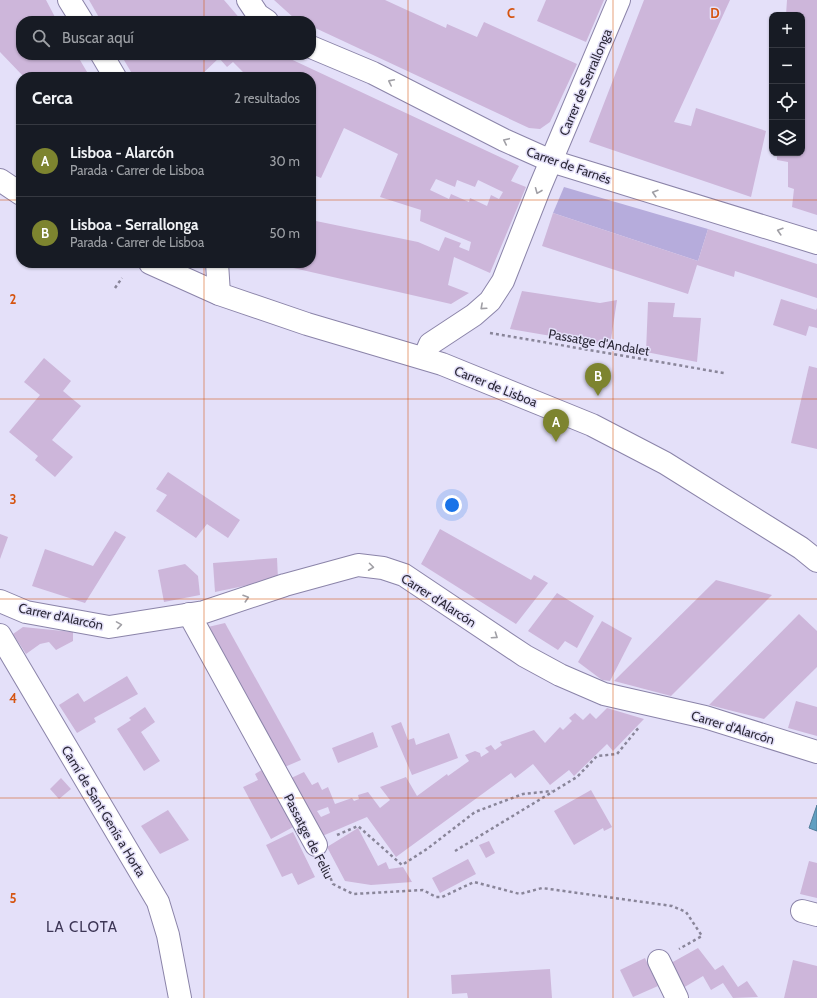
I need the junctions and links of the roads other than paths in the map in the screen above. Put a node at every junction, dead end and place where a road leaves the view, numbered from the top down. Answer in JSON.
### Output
{"nodes":[{"id":1,"x":69,"y":0,"type":"edge"},
{"id":2,"x":248,"y":0,"type":"edge"},
{"id":3,"x":619,"y":0,"type":"edge"},
{"id":4,"x":79,"y":16,"type":"edge"},
{"id":5,"x":260,"y":16,"type":"edge"},
{"id":6,"x":316,"y":49,"type":"edge"},
{"id":7,"x":105,"y":60,"type":"edge"},
{"id":8,"x":112,"y":72,"type":"edge"},
{"id":9,"x":551,"y":161,"type":"junction"},
{"id":10,"x":0,"y":180,"type":"edge"},
{"id":11,"x":16,"y":191,"type":"edge"},
{"id":12,"x":817,"y":243,"type":"edge"},
{"id":13,"x":161,"y":268,"type":"edge"},
{"id":14,"x":217,"y":268,"type":"edge"},
{"id":15,"x":219,"y":294,"type":"junction"},
{"id":16,"x":424,"y":358,"type":"junction"},
{"id":17,"x":817,"y":561,"type":"edge"},
{"id":18,"x":0,"y":601,"type":"edge"},
{"id":19,"x":189,"y":614,"type":"junction"},
{"id":20,"x":0,"y":635,"type":"edge"},
{"id":21,"x":817,"y":752,"type":"edge"},
{"id":22,"x":316,"y":845,"type":"road end"},
{"id":23,"x":659,"y":961,"type":"road end"},
{"id":24,"x":180,"y":998,"type":"edge"},
{"id":25,"x":677,"y":998,"type":"edge"}],
"edges":[{"from":1,"to":4,"type":"street"},
{"from":2,"to":5,"type":"street"},
{"from":3,"to":9,"type":"street","name":"Carrer de Serrallonga"},
{"from":9,"to":6,"type":"street","name":"Carrer de Farnés","one_way":true},
{"from":7,"to":8,"type":"street"},
{"from":12,"to":9,"type":"street","name":"Carrer de Farnés","one_way":true},
{"from":9,"to":16,"type":"street","name":"Carrer de Serrallonga","one_way":true},
{"from":10,"to":11,"type":"street"},
{"from":13,"to":15,"type":"street","name":"Carrer de Lisboa"},
{"from":14,"to":15,"type":"street"},
{"from":15,"to":16,"type":"street","name":"Carrer de Lisboa"},
{"from":16,"to":17,"type":"street","name":"Carrer de Lisboa"},
{"from":18,"to":19,"type":"street","name":"Carrer d'Alarcón","one_way":true},
{"from":19,"to":21,"type":"street","name":"Carrer d'Alarcón","one_way":true},
{"from":19,"to":22,"type":"street","name":"Passatge de Feliu"},
{"from":20,"to":24,"type":"street","name":"Camí de Sant Genís a Horta"},
{"from":23,"to":25,"type":"street"}]}
